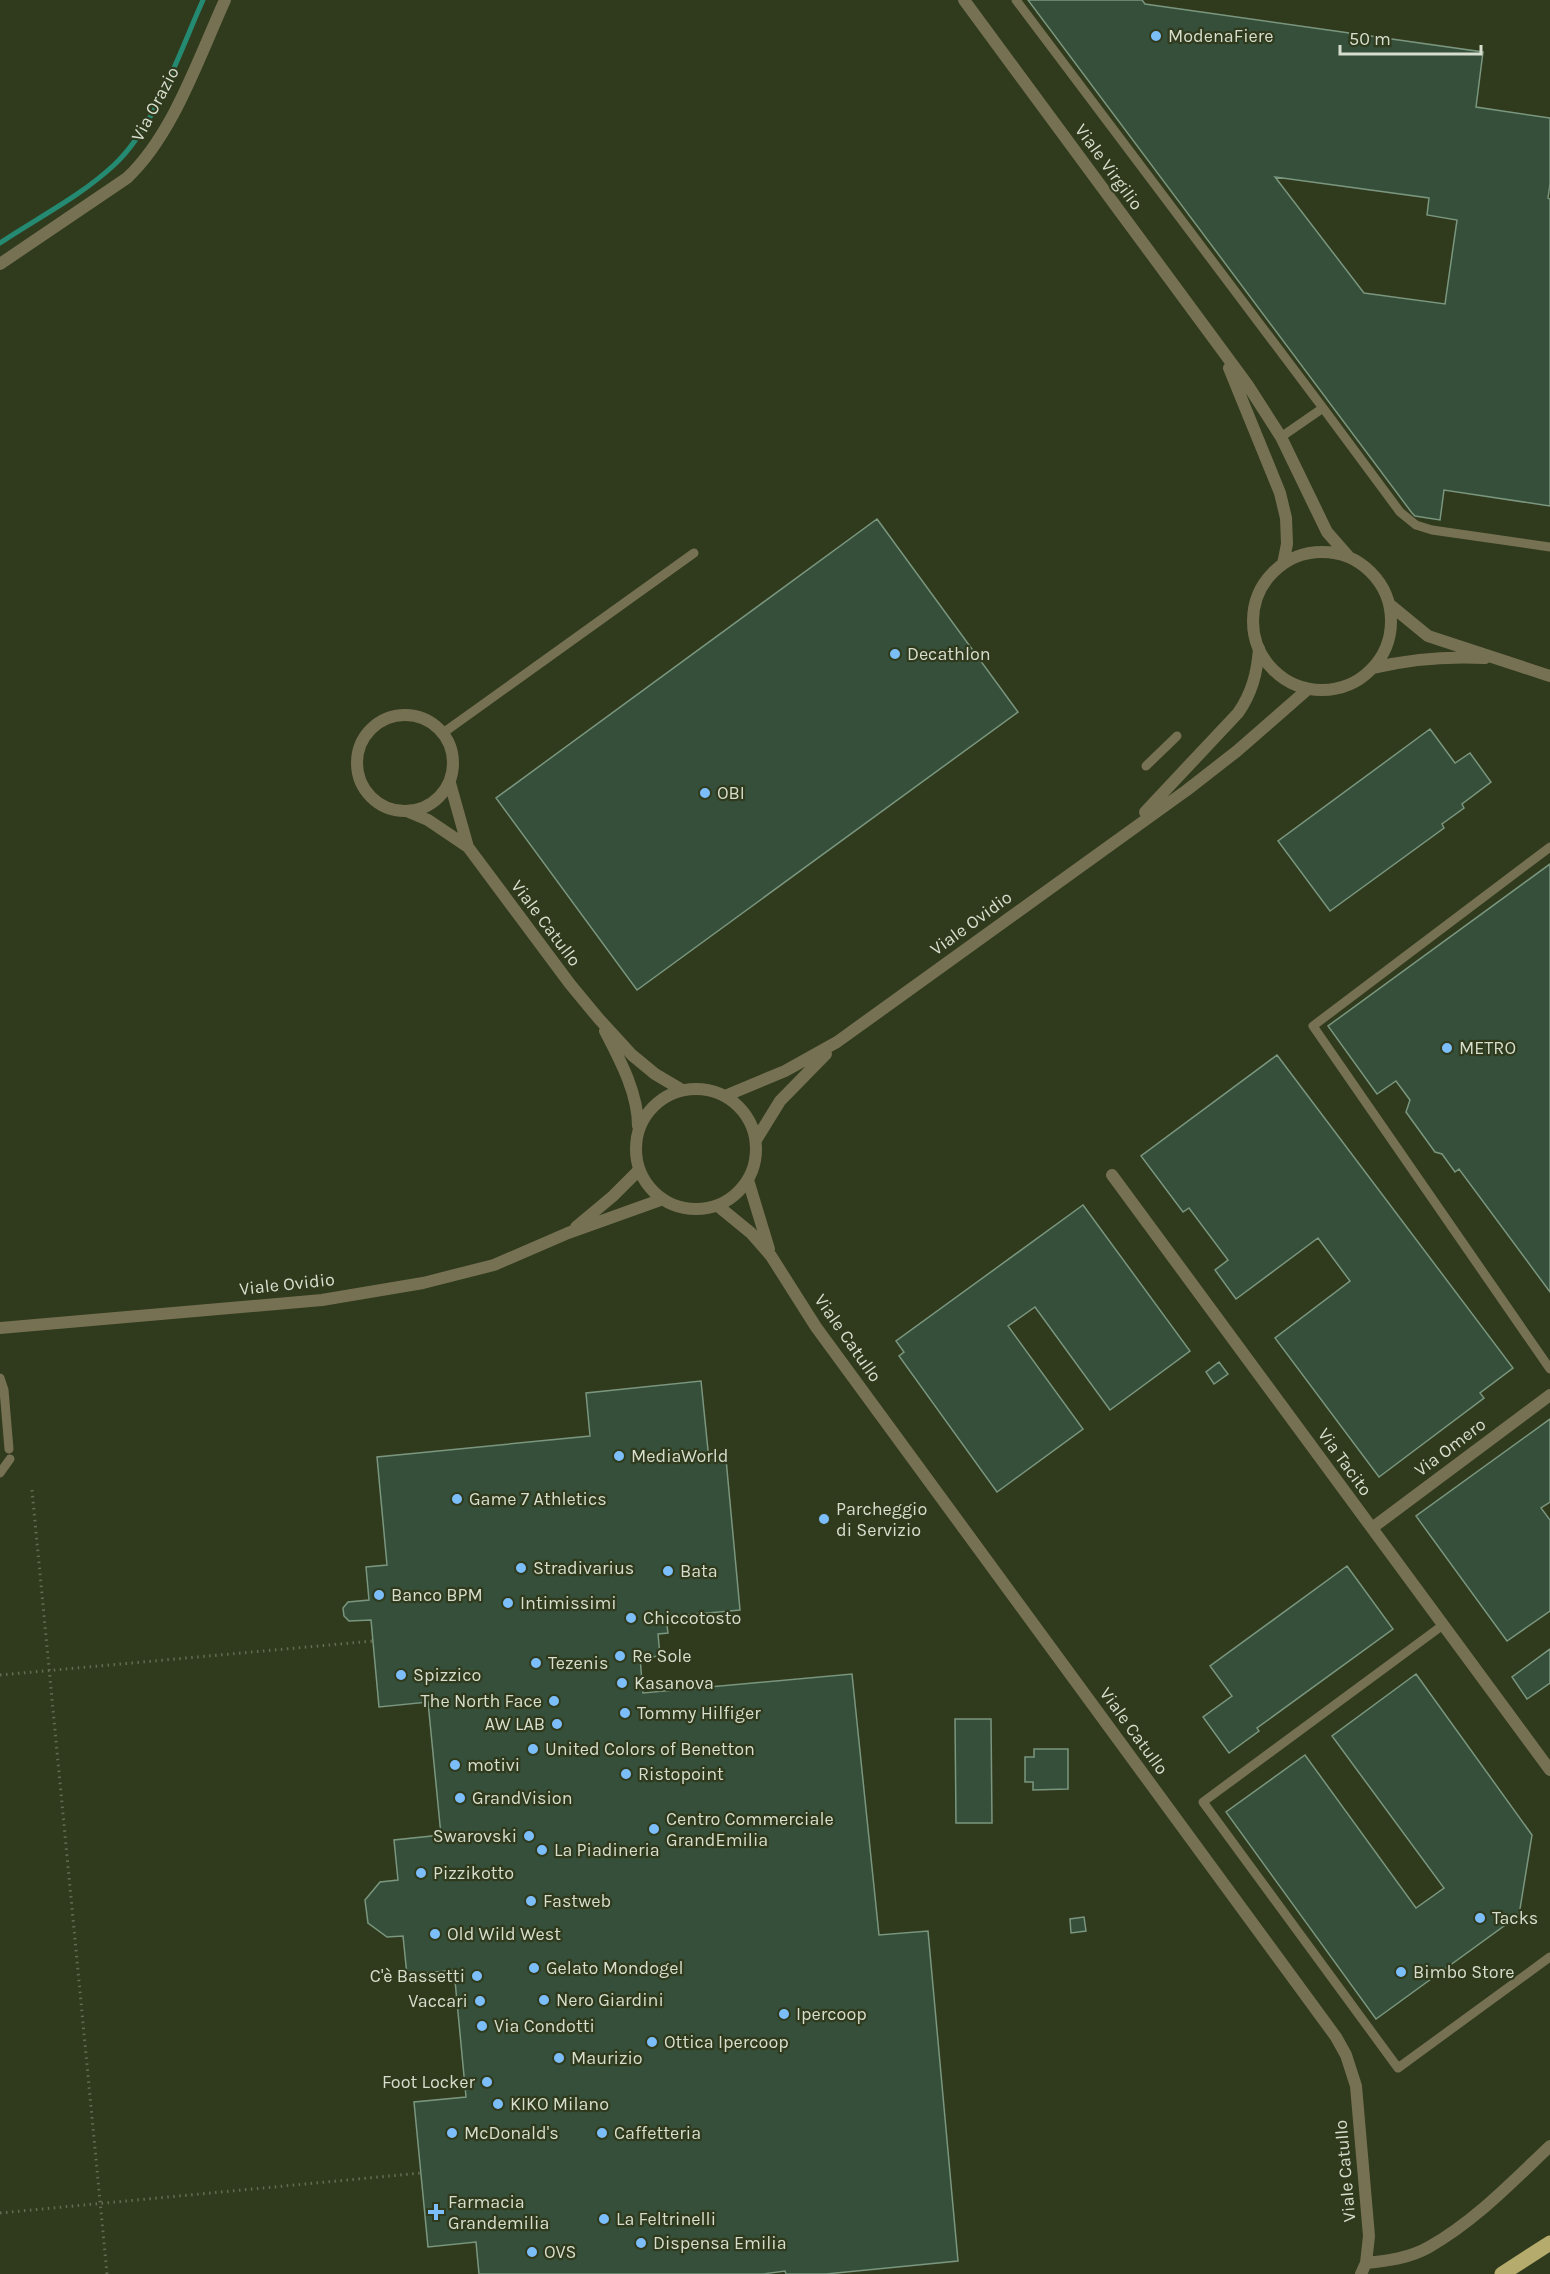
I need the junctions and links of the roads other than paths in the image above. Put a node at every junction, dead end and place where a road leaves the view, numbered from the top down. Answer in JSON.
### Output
{"nodes":[{"id":1,"x":225,"y":0,"type":"edge"},
{"id":2,"x":964,"y":0,"type":"edge"},
{"id":3,"x":1016,"y":0,"type":"edge"},
{"id":4,"x":0,"y":264,"type":"edge"},
{"id":5,"x":1224,"y":355,"type":"junction"},
{"id":6,"x":1323,"y":408,"type":"junction"},
{"id":7,"x":1281,"y":437,"type":"junction"},
{"id":8,"x":1550,"y":547,"type":"edge"},
{"id":9,"x":694,"y":553,"type":"dead end"},
{"id":10,"x":1349,"y":557,"type":"junction"},
{"id":11,"x":1283,"y":564,"type":"junction"},
{"id":12,"x":1389,"y":604,"type":"junction"},
{"id":13,"x":1259,"y":649,"type":"junction"},
{"id":14,"x":1502,"y":660,"type":"junction"},
{"id":15,"x":1373,"y":668,"type":"junction"},
{"id":16,"x":1550,"y":676,"type":"edge"},
{"id":17,"x":1308,"y":689,"type":"junction"},
{"id":18,"x":443,"y":733,"type":"junction"},
{"id":19,"x":1177,"y":736,"type":"dead end"},
{"id":20,"x":1146,"y":766,"type":"dead end"},
{"id":21,"x":450,"y":783,"type":"junction"},
{"id":22,"x":408,"y":812,"type":"junction"},
{"id":23,"x":1126,"y":832,"type":"junction"},
{"id":24,"x":468,"y":847,"type":"junction"},
{"id":25,"x":1550,"y":847,"type":"edge"},
{"id":26,"x":599,"y":1019,"type":"junction"},
{"id":27,"x":837,"y":1042,"type":"junction"},
{"id":28,"x":682,"y":1090,"type":"junction"},
{"id":29,"x":725,"y":1096,"type":"junction"},
{"id":30,"x":638,"y":1131,"type":"junction"},
{"id":31,"x":756,"y":1140,"type":"junction"},
{"id":32,"x":639,"y":1170,"type":"junction"},
{"id":33,"x":1112,"y":1175,"type":"dead end"},
{"id":34,"x":748,"y":1180,"type":"junction"},
{"id":35,"x":663,"y":1199,"type":"junction"},
{"id":36,"x":718,"y":1206,"type":"junction"},
{"id":37,"x":568,"y":1233,"type":"junction"},
{"id":38,"x":771,"y":1256,"type":"junction"},
{"id":39,"x":0,"y":1328,"type":"edge"},
{"id":40,"x":1550,"y":1369,"type":"edge"},
{"id":41,"x":0,"y":1378,"type":"edge"},
{"id":42,"x":1550,"y":1395,"type":"edge"},
{"id":43,"x":3,"y":1419,"type":"edge"},
{"id":44,"x":0,"y":1443,"type":"edge"},
{"id":45,"x":10,"y":1459,"type":"dead end"},
{"id":46,"x":0,"y":1473,"type":"edge"},
{"id":47,"x":1372,"y":1528,"type":"junction"},
{"id":48,"x":1443,"y":1625,"type":"junction"},
{"id":49,"x":1550,"y":1770,"type":"edge"},
{"id":50,"x":1550,"y":1956,"type":"edge"},
{"id":51,"x":1550,"y":2146,"type":"edge"},
{"id":52,"x":1550,"y":2243,"type":"edge"},
{"id":53,"x":1364,"y":2268,"type":"edge"},
{"id":54,"x":1502,"y":2274,"type":"edge"}],
"edges":[{"from":1,"to":4,"type":"street","name":"Via Orazio"},
{"from":2,"to":5,"type":"street","name":"Viale Virgilio"},
{"from":3,"to":6,"type":"lane"},
{"from":5,"to":7,"type":"street","name":"Viale Virgilio"},
{"from":5,"to":11,"type":"street","name":"Viale Virgilio"},
{"from":6,"to":7,"type":"lane"},
{"from":6,"to":8,"type":"lane"},
{"from":7,"to":10,"type":"street","name":"Viale Virgilio"},
{"from":9,"to":18,"type":"lane"},
{"from":10,"to":11,"type":"street"},
{"from":10,"to":12,"type":"street"},
{"from":11,"to":13,"type":"street"},
{"from":12,"to":14,"type":"street"},
{"from":12,"to":15,"type":"street"},
{"from":13,"to":17,"type":"street"},
{"from":13,"to":23,"type":"street","name":"Viale Ovidio"},
{"from":14,"to":15,"type":"street"},
{"from":14,"to":16,"type":"street"},
{"from":15,"to":17,"type":"street"},
{"from":17,"to":23,"type":"street","name":"Viale Ovidio"},
{"from":18,"to":21,"type":"street","name":"Viale Catullo"},
{"from":18,"to":22,"type":"street","name":"Viale Catullo"},
{"from":19,"to":20,"type":"lane"},
{"from":21,"to":22,"type":"street"},
{"from":21,"to":24,"type":"street","name":"Viale Catullo"},
{"from":22,"to":24,"type":"street","name":"Viale Catullo"},
{"from":23,"to":27,"type":"street","name":"Viale Ovidio"},
{"from":24,"to":26,"type":"street","name":"Viale Catullo"},
{"from":25,"to":40,"type":"lane"},
{"from":26,"to":28,"type":"street","name":"Viale Catullo"},
{"from":26,"to":30,"type":"street","name":"Viale Catullo"},
{"from":27,"to":29,"type":"street","name":"Viale Ovidio"},
{"from":27,"to":31,"type":"street","name":"Viale Ovidio"},
{"from":28,"to":29,"type":"street"},
{"from":28,"to":30,"type":"street"},
{"from":29,"to":31,"type":"street"},
{"from":30,"to":32,"type":"street"},
{"from":31,"to":34,"type":"street"},
{"from":32,"to":35,"type":"street"},
{"from":32,"to":37,"type":"street","name":"Viale Ovidio"},
{"from":33,"to":47,"type":"street","name":"Via Tacito"},
{"from":34,"to":36,"type":"street"},
{"from":34,"to":38,"type":"street","name":"Viale Catullo"},
{"from":35,"to":36,"type":"street"},
{"from":35,"to":37,"type":"street","name":"Viale Ovidio"},
{"from":36,"to":38,"type":"street","name":"Viale Catullo"},
{"from":37,"to":39,"type":"street","name":"Viale Ovidio"},
{"from":38,"to":53,"type":"street","name":"Viale Catullo"},
{"from":41,"to":43,"type":"lane"},
{"from":42,"to":47,"type":"street","name":"Via Omero"},
{"from":43,"to":44,"type":"lane"},
{"from":45,"to":46,"type":"lane"},
{"from":47,"to":48,"type":"street","name":"Via Tacito"},
{"from":48,"to":49,"type":"street","name":"Via Tacito"},
{"from":48,"to":50,"type":"lane"},
{"from":51,"to":53,"type":"street","name":"Viale Catullo"},
{"from":52,"to":54,"type":"main road"}]}
